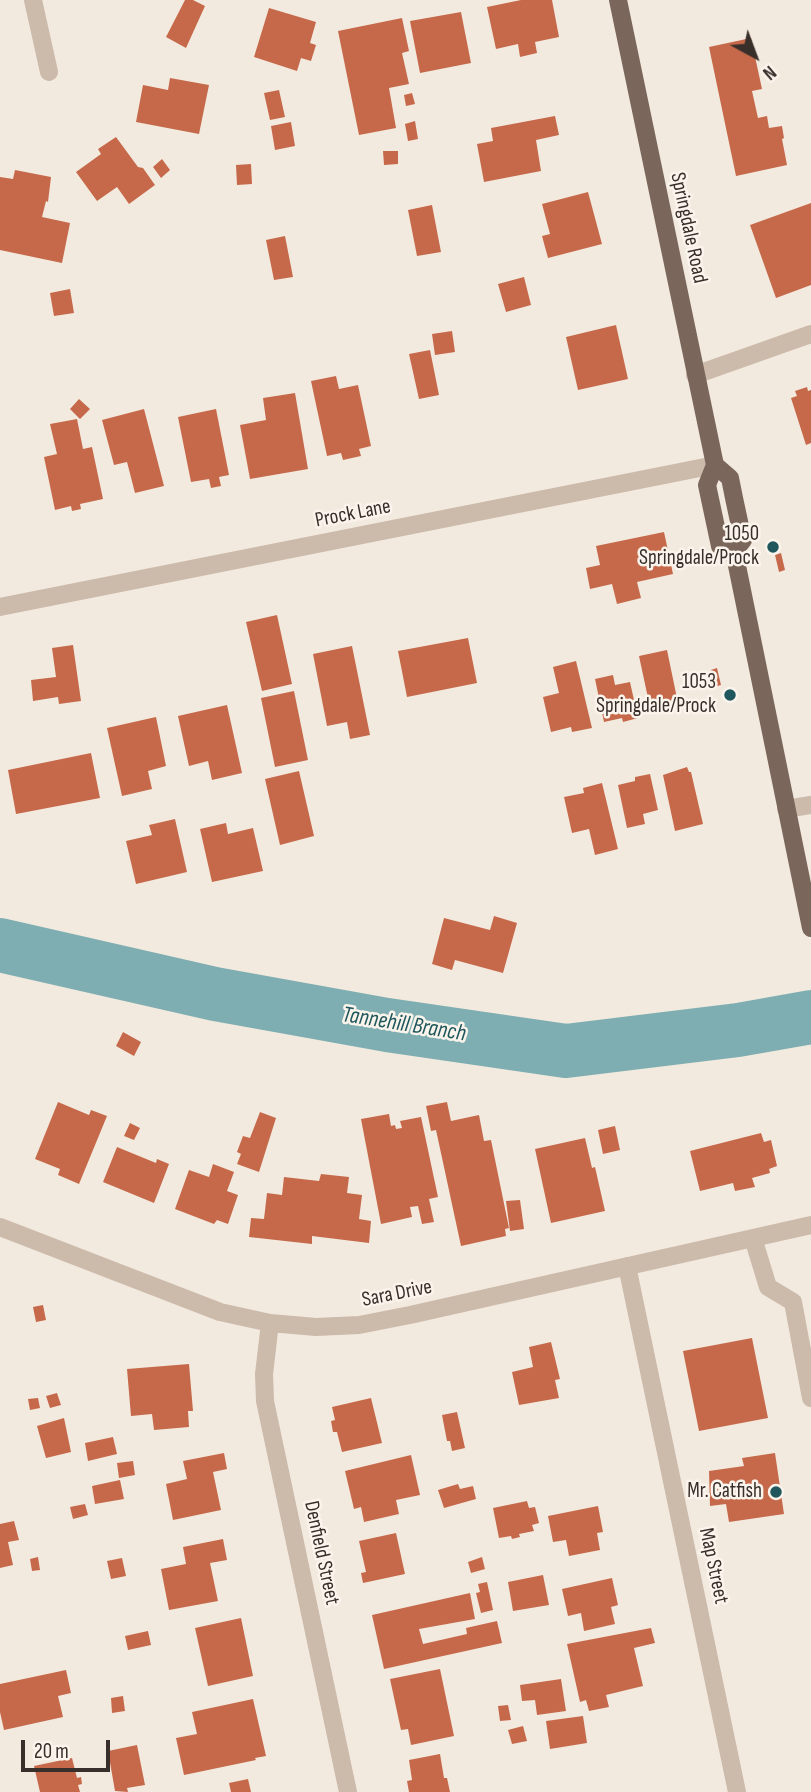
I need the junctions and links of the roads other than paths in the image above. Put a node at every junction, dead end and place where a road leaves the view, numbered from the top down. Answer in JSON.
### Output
{"nodes":[{"id":1,"x":33,"y":0,"type":"edge"},
{"id":2,"x":618,"y":0,"type":"edge"},
{"id":3,"x":49,"y":72,"type":"dead end"},
{"id":4,"x":811,"y":334,"type":"edge"},
{"id":5,"x":695,"y":375,"type":"junction"},
{"id":6,"x":715,"y":465,"type":"junction"},
{"id":7,"x":0,"y":607,"type":"edge"},
{"id":8,"x":811,"y":805,"type":"edge"},
{"id":9,"x":786,"y":809,"type":"junction"},
{"id":10,"x":811,"y":928,"type":"edge"},
{"id":11,"x":811,"y":1225,"type":"edge"},
{"id":12,"x":0,"y":1227,"type":"edge"},
{"id":13,"x":753,"y":1238,"type":"junction"},
{"id":14,"x":627,"y":1266,"type":"junction"},
{"id":15,"x":270,"y":1323,"type":"junction"},
{"id":16,"x":804,"y":1324,"type":"edge"},
{"id":17,"x":811,"y":1398,"type":"edge"},
{"id":18,"x":348,"y":1792,"type":"edge"},
{"id":19,"x":737,"y":1792,"type":"edge"}],
"edges":[{"from":1,"to":3,"type":"street"},
{"from":2,"to":5,"type":"main road","name":"Springdale Road"},
{"from":4,"to":5,"type":"street"},
{"from":5,"to":6,"type":"main road","name":"Springdale Road"},
{"from":6,"to":7,"type":"street","name":"Prock Lane"},
{"from":6,"to":9,"type":"main road","name":"Springdale Road"},
{"from":8,"to":9,"type":"street"},
{"from":9,"to":10,"type":"main road","name":"Springdale Road"},
{"from":11,"to":13,"type":"street","name":"Sara Drive"},
{"from":12,"to":15,"type":"street","name":"Sara Drive"},
{"from":13,"to":14,"type":"street","name":"Sara Drive"},
{"from":13,"to":16,"type":"street"},
{"from":14,"to":15,"type":"street","name":"Sara Drive"},
{"from":14,"to":19,"type":"street","name":"Map Street"},
{"from":15,"to":18,"type":"street","name":"Denfield Street"},
{"from":16,"to":17,"type":"street"}]}
